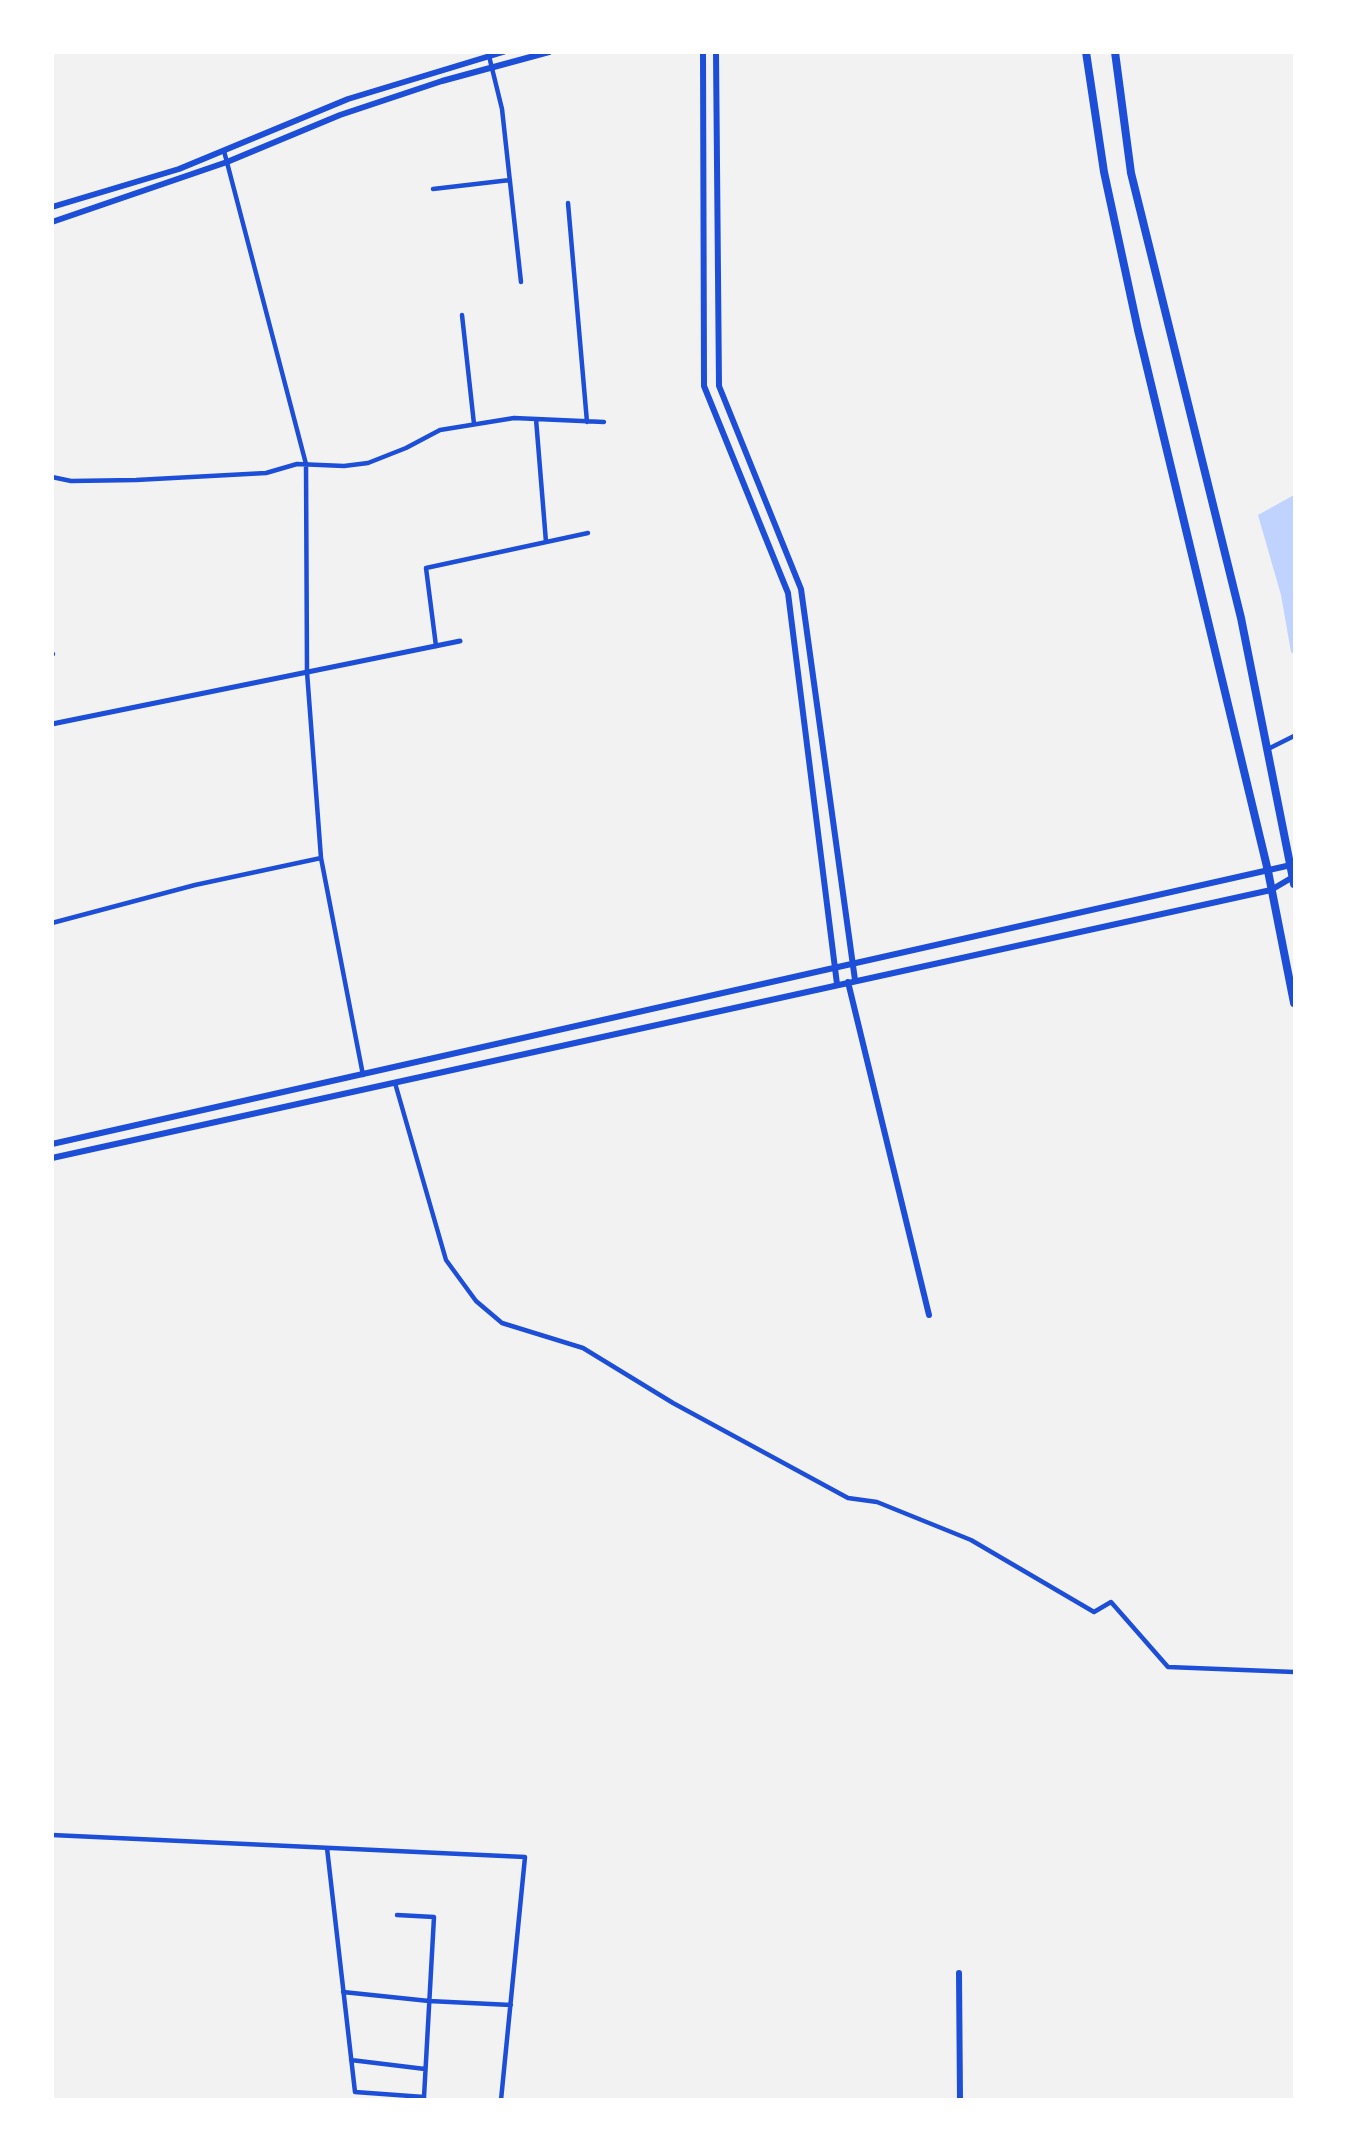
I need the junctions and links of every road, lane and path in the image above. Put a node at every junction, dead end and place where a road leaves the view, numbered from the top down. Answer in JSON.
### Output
{"nodes":[{"id":1,"x":502,"y":52,"type":"edge"},
{"id":2,"x":549,"y":52,"type":"edge"},
{"id":3,"x":703,"y":52,"type":"edge"},
{"id":4,"x":716,"y":52,"type":"edge"},
{"id":5,"x":1086,"y":52,"type":"edge"},
{"id":6,"x":1116,"y":53,"type":"edge"},
{"id":7,"x":489,"y":56,"type":"junction"},
{"id":8,"x":493,"y":67,"type":"junction"},
{"id":9,"x":224,"y":150,"type":"junction"},
{"id":10,"x":227,"y":162,"type":"junction"},
{"id":11,"x":510,"y":180,"type":"junction"},
{"id":12,"x":433,"y":188,"type":"dead end"},
{"id":13,"x":568,"y":203,"type":"dead end"},
{"id":14,"x":52,"y":206,"type":"edge"},
{"id":15,"x":52,"y":222,"type":"edge"},
{"id":16,"x":521,"y":282,"type":"dead end"},
{"id":17,"x":462,"y":315,"type":"dead end"},
{"id":18,"x":536,"y":419,"type":"junction"},
{"id":19,"x":587,"y":422,"type":"junction"},
{"id":20,"x":604,"y":422,"type":"dead end"},
{"id":21,"x":474,"y":424,"type":"junction"},
{"id":22,"x":306,"y":464,"type":"junction"},
{"id":23,"x":52,"y":477,"type":"edge"},
{"id":24,"x":588,"y":533,"type":"dead end"},
{"id":25,"x":546,"y":542,"type":"junction"},
{"id":26,"x":460,"y":640,"type":"dead end"},
{"id":27,"x":436,"y":646,"type":"junction"},
{"id":28,"x":307,"y":672,"type":"junction"},
{"id":29,"x":52,"y":724,"type":"edge"},
{"id":30,"x":1294,"y":736,"type":"edge"},
{"id":31,"x":1267,"y":750,"type":"junction"},
{"id":32,"x":321,"y":858,"type":"junction"},
{"id":33,"x":1290,"y":865,"type":"junction"},
{"id":34,"x":1268,"y":871,"type":"junction"},
{"id":35,"x":1294,"y":879,"type":"edge"},
{"id":36,"x":1271,"y":890,"type":"junction"},
{"id":37,"x":52,"y":923,"type":"edge"},
{"id":38,"x":852,"y":965,"type":"junction"},
{"id":39,"x":834,"y":969,"type":"junction"},
{"id":40,"x":852,"y":981,"type":"junction"},
{"id":41,"x":837,"y":984,"type":"junction"},
{"id":42,"x":1294,"y":1003,"type":"edge"},
{"id":43,"x":363,"y":1075,"type":"junction"},
{"id":44,"x":395,"y":1082,"type":"junction"},
{"id":45,"x":52,"y":1144,"type":"edge"},
{"id":46,"x":52,"y":1158,"type":"edge"},
{"id":47,"x":929,"y":1315,"type":"dead end"},
{"id":48,"x":1294,"y":1672,"type":"edge"},
{"id":49,"x":52,"y":1835,"type":"edge"},
{"id":50,"x":327,"y":1848,"type":"junction"},
{"id":51,"x":397,"y":1915,"type":"dead end"},
{"id":52,"x":959,"y":1973,"type":"dead end"},
{"id":53,"x":343,"y":1993,"type":"junction"},
{"id":54,"x":429,"y":2001,"type":"junction"},
{"id":55,"x":511,"y":2005,"type":"junction"},
{"id":56,"x":351,"y":2060,"type":"junction"},
{"id":57,"x":425,"y":2069,"type":"junction"},
{"id":58,"x":424,"y":2098,"type":"edge"},
{"id":59,"x":501,"y":2099,"type":"edge"},
{"id":60,"x":960,"y":2099,"type":"edge"}],
"edges":[{"from":1,"to":7,"type":"main road"},
{"from":2,"to":8,"type":"main road"},
{"from":3,"to":39,"type":"main road"},
{"from":4,"to":38,"type":"main road"},
{"from":5,"to":34,"type":"highway"},
{"from":6,"to":31,"type":"highway"},
{"from":7,"to":8,"type":"street"},
{"from":7,"to":9,"type":"main road"},
{"from":8,"to":10,"type":"main road"},
{"from":8,"to":11,"type":"street"},
{"from":9,"to":10,"type":"street"},
{"from":9,"to":14,"type":"main road"},
{"from":10,"to":15,"type":"main road"},
{"from":10,"to":22,"type":"street"},
{"from":11,"to":12,"type":"street"},
{"from":11,"to":16,"type":"street"},
{"from":13,"to":19,"type":"street"},
{"from":17,"to":21,"type":"street"},
{"from":18,"to":19,"type":"street"},
{"from":18,"to":21,"type":"street"},
{"from":18,"to":25,"type":"street"},
{"from":19,"to":20,"type":"street"},
{"from":21,"to":22,"type":"street"},
{"from":22,"to":23,"type":"street"},
{"from":22,"to":28,"type":"street"},
{"from":24,"to":25,"type":"street"},
{"from":25,"to":27,"type":"street"},
{"from":26,"to":27,"type":"street"},
{"from":27,"to":28,"type":"street"},
{"from":28,"to":29,"type":"street"},
{"from":28,"to":32,"type":"street"},
{"from":30,"to":31,"type":"street"},
{"from":31,"to":33,"type":"highway"},
{"from":32,"to":37,"type":"street"},
{"from":32,"to":43,"type":"street"},
{"from":33,"to":34,"type":"main road"},
{"from":33,"to":35,"type":"highway"},
{"from":34,"to":36,"type":"highway"},
{"from":34,"to":38,"type":"main road"},
{"from":35,"to":36,"type":"main road"},
{"from":36,"to":40,"type":"main road"},
{"from":36,"to":42,"type":"highway"},
{"from":38,"to":39,"type":"main road"},
{"from":38,"to":40,"type":"main road"},
{"from":39,"to":41,"type":"main road"},
{"from":39,"to":43,"type":"main road"},
{"from":40,"to":41,"type":"main road"},
{"from":40,"to":47,"type":"main road"},
{"from":41,"to":44,"type":"main road"},
{"from":43,"to":45,"type":"main road"},
{"from":44,"to":46,"type":"main road"},
{"from":44,"to":48,"type":"street"},
{"from":49,"to":50,"type":"street"},
{"from":50,"to":53,"type":"street"},
{"from":50,"to":55,"type":"street"},
{"from":51,"to":54,"type":"street"},
{"from":52,"to":60,"type":"main road"},
{"from":53,"to":54,"type":"street"},
{"from":53,"to":56,"type":"street"},
{"from":54,"to":55,"type":"street"},
{"from":54,"to":57,"type":"street"},
{"from":55,"to":59,"type":"street"},
{"from":56,"to":57,"type":"street"},
{"from":56,"to":58,"type":"street"},
{"from":57,"to":58,"type":"street"}]}
